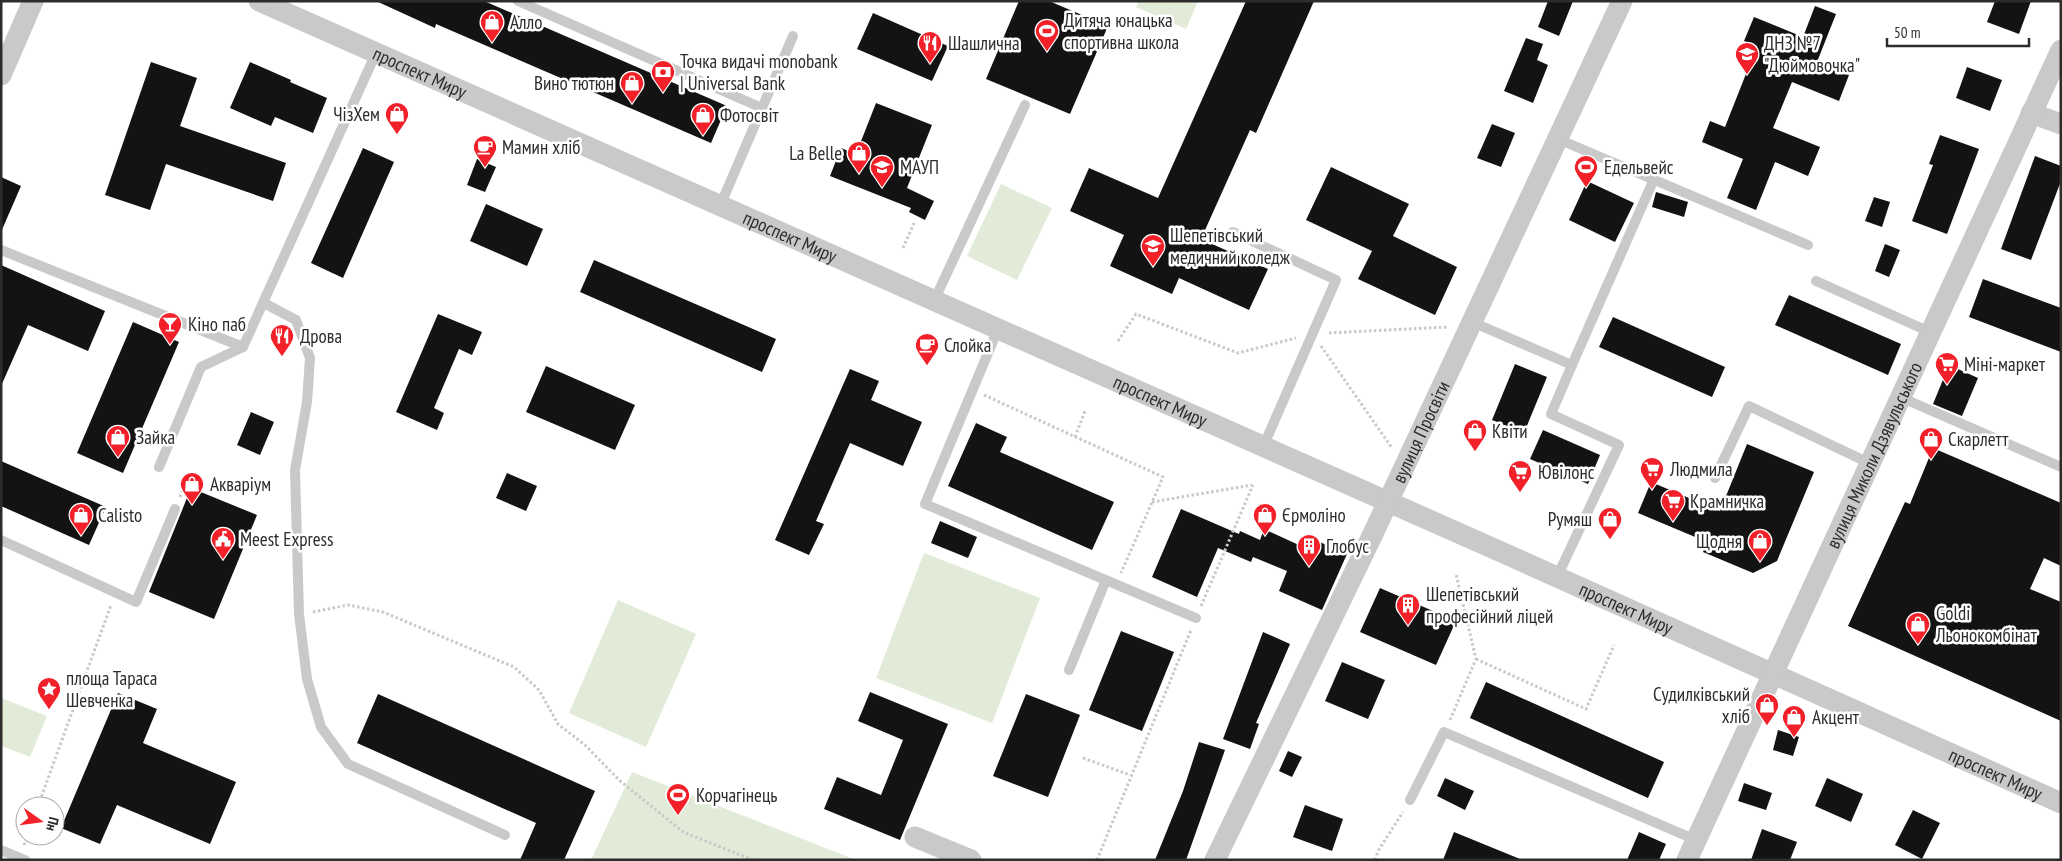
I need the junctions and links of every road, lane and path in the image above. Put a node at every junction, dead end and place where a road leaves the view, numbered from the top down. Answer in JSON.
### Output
{"nodes":[{"id":1,"x":33,"y":1,"type":"edge"},
{"id":2,"x":259,"y":1,"type":"edge"},
{"id":3,"x":518,"y":1,"type":"edge"},
{"id":4,"x":1622,"y":1,"type":"edge"},
{"id":5,"x":793,"y":36,"type":"dead end"},
{"id":6,"x":2061,"y":50,"type":"edge"},
{"id":7,"x":376,"y":53,"type":"junction"},
{"id":8,"x":1,"y":75,"type":"edge"},
{"id":9,"x":1025,"y":105,"type":"dead end"},
{"id":10,"x":762,"y":108,"type":"junction"},
{"id":11,"x":2031,"y":113,"type":"junction"},
{"id":12,"x":2061,"y":124,"type":"edge"},
{"id":13,"x":1558,"y":139,"type":"junction"},
{"id":14,"x":1654,"y":179,"type":"junction"},
{"id":15,"x":720,"y":206,"type":"junction"},
{"id":16,"x":915,"y":221,"type":"dead end"},
{"id":17,"x":1234,"y":232,"type":"dead end"},
{"id":18,"x":1808,"y":245,"type":"dead end"},
{"id":19,"x":903,"y":248,"type":"dead end"},
{"id":20,"x":1,"y":250,"type":"edge"},
{"id":21,"x":1816,"y":281,"type":"dead end"},
{"id":22,"x":934,"y":301,"type":"junction"},
{"id":23,"x":264,"y":304,"type":"junction"},
{"id":24,"x":1472,"y":322,"type":"junction"},
{"id":25,"x":1451,"y":327,"type":"dead end"},
{"id":26,"x":998,"y":329,"type":"junction"},
{"id":27,"x":1930,"y":332,"type":"junction"},
{"id":28,"x":1312,"y":334,"type":"junction"},
{"id":29,"x":1118,"y":342,"type":"dead end"},
{"id":30,"x":243,"y":347,"type":"junction"},
{"id":31,"x":1572,"y":365,"type":"junction"},
{"id":32,"x":972,"y":390,"type":"junction"},
{"id":33,"x":1900,"y":397,"type":"junction"},
{"id":34,"x":1085,"y":411,"type":"dead end"},
{"id":35,"x":1075,"y":437,"type":"junction"},
{"id":36,"x":1263,"y":447,"type":"junction"},
{"id":37,"x":1396,"y":453,"type":"dead end"},
{"id":38,"x":1869,"y":463,"type":"junction"},
{"id":39,"x":159,"y":467,"type":"dead end"},
{"id":40,"x":2061,"y":467,"type":"edge"},
{"id":41,"x":1714,"y":478,"type":"dead end"},
{"id":42,"x":1152,"y":502,"type":"junction"},
{"id":43,"x":1388,"y":503,"type":"junction"},
{"id":44,"x":175,"y":509,"type":"dead end"},
{"id":45,"x":1,"y":540,"type":"edge"},
{"id":46,"x":1456,"y":574,"type":"dead end"},
{"id":47,"x":1557,"y":577,"type":"junction"},
{"id":48,"x":1111,"y":582,"type":"junction"},
{"id":49,"x":115,"y":592,"type":"junction"},
{"id":50,"x":299,"y":614,"type":"junction"},
{"id":51,"x":1196,"y":618,"type":"junction"},
{"id":52,"x":1614,"y":645,"type":"dead end"},
{"id":53,"x":1476,"y":659,"type":"junction"},
{"id":54,"x":1069,"y":670,"type":"dead end"},
{"id":55,"x":1771,"y":674,"type":"junction"},
{"id":56,"x":1444,"y":732,"type":"junction"},
{"id":57,"x":1083,"y":758,"type":"dead end"},
{"id":58,"x":1130,"y":775,"type":"junction"},
{"id":59,"x":42,"y":796,"type":"edge"},
{"id":60,"x":1410,"y":800,"type":"joint"},
{"id":61,"x":2061,"y":803,"type":"edge"},
{"id":62,"x":506,"y":835,"type":"dead end"},
{"id":63,"x":916,"y":837,"type":"dead end"},
{"id":64,"x":1696,"y":840,"type":"junction"},
{"id":65,"x":1,"y":850,"type":"edge"},
{"id":66,"x":21,"y":859,"type":"edge"},
{"id":67,"x":753,"y":860,"type":"edge"},
{"id":68,"x":971,"y":860,"type":"edge"},
{"id":69,"x":1097,"y":860,"type":"edge"},
{"id":70,"x":1215,"y":860,"type":"edge"},
{"id":71,"x":1376,"y":860,"type":"edge"},
{"id":72,"x":1687,"y":860,"type":"edge"}],
"edges":[{"from":1,"to":8,"type":"street"},
{"from":2,"to":7,"type":"street","name":"проспект Миру"},
{"from":3,"to":10,"type":"lane"},
{"from":4,"to":13,"type":"street","name":"вулиця Просвіти"},
{"from":5,"to":10,"type":"lane"},
{"from":6,"to":11,"type":"street","name":"вулиця Миколи Дзявульського"},
{"from":7,"to":15,"type":"street","name":"проспект Миру"},
{"from":7,"to":23,"type":"lane"},
{"from":9,"to":22,"type":"lane"},
{"from":10,"to":15,"type":"lane"},
{"from":11,"to":12,"type":"street"},
{"from":11,"to":27,"type":"street","name":"вулиця Миколи Дзявульського"},
{"from":13,"to":14,"type":"lane"},
{"from":13,"to":24,"type":"street","name":"вулиця Просвіти"},
{"from":14,"to":18,"type":"lane"},
{"from":14,"to":31,"type":"lane"},
{"from":15,"to":22,"type":"street","name":"проспект Миру"},
{"from":16,"to":19,"type":"path"},
{"from":17,"to":28,"type":"lane"},
{"from":20,"to":30,"type":"lane"},
{"from":21,"to":27,"type":"lane"},
{"from":22,"to":26,"type":"street","name":"проспект Миру"},
{"from":23,"to":30,"type":"lane"},
{"from":23,"to":50,"type":"lane"},
{"from":24,"to":31,"type":"lane"},
{"from":24,"to":43,"type":"street","name":"вулиця Просвіти"},
{"from":25,"to":28,"type":"path"},
{"from":26,"to":32,"type":"lane"},
{"from":26,"to":36,"type":"street","name":"проспект Миру"},
{"from":27,"to":33,"type":"street","name":"вулиця Миколи Дзявульського"},
{"from":28,"to":29,"type":"path"},
{"from":28,"to":36,"type":"lane"},
{"from":28,"to":37,"type":"path"},
{"from":30,"to":39,"type":"lane"},
{"from":31,"to":47,"type":"lane"},
{"from":32,"to":35,"type":"path"},
{"from":32,"to":48,"type":"lane"},
{"from":33,"to":38,"type":"street","name":"вулиця Миколи Дзявульського"},
{"from":33,"to":40,"type":"lane"},
{"from":34,"to":35,"type":"path"},
{"from":35,"to":42,"type":"path"},
{"from":36,"to":43,"type":"street","name":"проспект Миру"},
{"from":38,"to":41,"type":"lane"},
{"from":38,"to":55,"type":"street","name":"вулиця Миколи Дзявульського"},
{"from":42,"to":48,"type":"path"},
{"from":42,"to":51,"type":"path"},
{"from":43,"to":47,"type":"street","name":"проспект Миру"},
{"from":43,"to":70,"type":"street","name":"вулиця Просвіти"},
{"from":44,"to":49,"type":"lane"},
{"from":45,"to":49,"type":"lane"},
{"from":46,"to":53,"type":"path"},
{"from":47,"to":55,"type":"street","name":"проспект Миру"},
{"from":48,"to":51,"type":"lane"},
{"from":48,"to":54,"type":"lane"},
{"from":49,"to":59,"type":"path"},
{"from":50,"to":62,"type":"lane"},
{"from":50,"to":67,"type":"path"},
{"from":51,"to":58,"type":"path"},
{"from":52,"to":53,"type":"path"},
{"from":53,"to":56,"type":"path"},
{"from":55,"to":61,"type":"street","name":"проспект Миру"},
{"from":55,"to":64,"type":"street","name":"вулиця Миколи Дзявульського"},
{"from":56,"to":60,"type":"lane"},
{"from":56,"to":64,"type":"lane"},
{"from":57,"to":58,"type":"path"},
{"from":58,"to":69,"type":"path"},
{"from":60,"to":71,"type":"path"},
{"from":63,"to":68,"type":"street"},
{"from":64,"to":72,"type":"street","name":"вулиця Миколи Дзявульського"},
{"from":65,"to":66,"type":"lane"}]}
